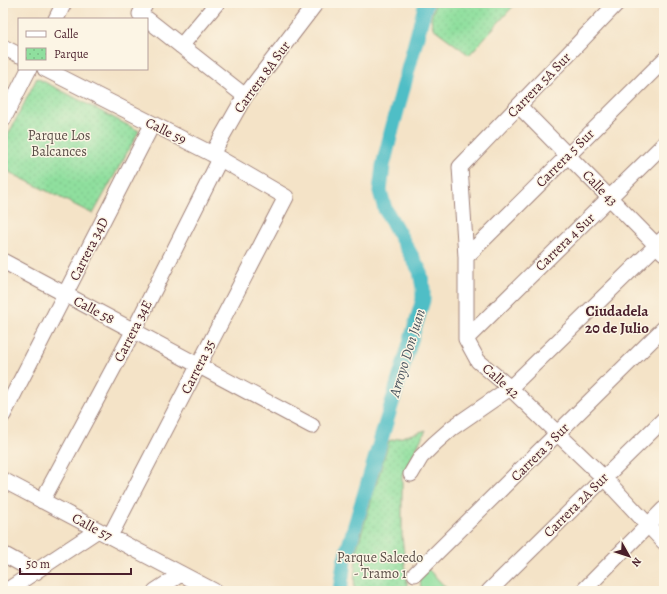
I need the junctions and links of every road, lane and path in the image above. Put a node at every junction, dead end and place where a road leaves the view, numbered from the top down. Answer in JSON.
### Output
{"nodes":[{"id":1,"x":64,"y":3,"type":"edge"},
{"id":2,"x":217,"y":3,"type":"edge"},
{"id":3,"x":316,"y":3,"type":"edge"},
{"id":4,"x":617,"y":3,"type":"edge"},
{"id":5,"x":145,"y":14,"type":"edge"},
{"id":6,"x":56,"y":18,"type":"edge"},
{"id":7,"x":181,"y":46,"type":"junction"},
{"id":8,"x":3,"y":47,"type":"edge"},
{"id":9,"x":18,"y":54,"type":"edge"},
{"id":10,"x":664,"y":60,"type":"edge"},
{"id":11,"x":28,"y":70,"type":"edge"},
{"id":12,"x":47,"y":70,"type":"edge"},
{"id":13,"x":245,"y":96,"type":"junction"},
{"id":14,"x":519,"y":106,"type":"junction"},
{"id":15,"x":3,"y":120,"type":"edge"},
{"id":16,"x":152,"y":125,"type":"junction"},
{"id":17,"x":664,"y":144,"type":"edge"},
{"id":18,"x":568,"y":155,"type":"junction"},
{"id":19,"x":216,"y":156,"type":"junction"},
{"id":20,"x":460,"y":167,"type":"joint"},
{"id":21,"x":286,"y":198,"type":"joint"},
{"id":22,"x":609,"y":198,"type":"junction"},
{"id":23,"x":662,"y":246,"type":"edge"},
{"id":24,"x":466,"y":257,"type":"junction"},
{"id":25,"x":4,"y":264,"type":"edge"},
{"id":26,"x":66,"y":295,"type":"junction"},
{"id":27,"x":664,"y":328,"type":"edge"},
{"id":28,"x":134,"y":330,"type":"junction"},
{"id":29,"x":466,"y":339,"type":"junction"},
{"id":30,"x":198,"y":366,"type":"junction"},
{"id":31,"x":510,"y":388,"type":"junction"},
{"id":32,"x":3,"y":415,"type":"edge"},
{"id":33,"x":664,"y":419,"type":"edge"},
{"id":34,"x":312,"y":426,"type":"dead end"},
{"id":35,"x":558,"y":434,"type":"junction"},
{"id":36,"x":411,"y":474,"type":"dead end"},
{"id":37,"x":604,"y":478,"type":"junction"},
{"id":38,"x":3,"y":480,"type":"edge"},
{"id":39,"x":42,"y":501,"type":"junction"},
{"id":40,"x":664,"y":509,"type":"edge"},
{"id":41,"x":647,"y":526,"type":"junction"},
{"id":42,"x":104,"y":533,"type":"junction"},
{"id":43,"x":664,"y":542,"type":"edge"},
{"id":44,"x":3,"y":554,"type":"edge"},
{"id":45,"x":36,"y":572,"type":"junction"},
{"id":46,"x":181,"y":574,"type":"junction"},
{"id":47,"x":415,"y":574,"type":"dead end"},
{"id":48,"x":6,"y":591,"type":"edge"},
{"id":49,"x":155,"y":591,"type":"edge"},
{"id":50,"x":214,"y":591,"type":"edge"},
{"id":51,"x":489,"y":591,"type":"edge"},
{"id":52,"x":583,"y":591,"type":"edge"}],
"edges":[{"from":1,"to":6,"type":"street"},
{"from":2,"to":7,"type":"street"},
{"from":3,"to":13,"type":"street","name":"Carrera 8A Sur"},
{"from":4,"to":14,"type":"street","name":"Carrera 5A Sur"},
{"from":5,"to":7,"type":"street"},
{"from":7,"to":13,"type":"street"},
{"from":8,"to":9,"type":"street"},
{"from":10,"to":18,"type":"street","name":"Carrera 5 Sur"},
{"from":11,"to":15,"type":"street"},
{"from":12,"to":16,"type":"street","name":"Calle 59"},
{"from":13,"to":19,"type":"street","name":"Carrera 8A Sur"},
{"from":14,"to":18,"type":"street","name":"Calle 43"},
{"from":14,"to":20,"type":"street","name":"Carrera 5A Sur"},
{"from":16,"to":19,"type":"street","name":"Calle 59"},
{"from":16,"to":26,"type":"street","name":"Carrera 34D"},
{"from":17,"to":22,"type":"street","name":"Carrera 4 Sur"},
{"from":18,"to":22,"type":"street","name":"Calle 43"},
{"from":18,"to":24,"type":"street","name":"Carrera 5 Sur"},
{"from":19,"to":21,"type":"street","name":"Calle 59"},
{"from":19,"to":28,"type":"street","name":"Carrera 34E"},
{"from":20,"to":24,"type":"street","name":"Calle 42"},
{"from":21,"to":30,"type":"street","name":"Carrera 35"},
{"from":22,"to":23,"type":"street","name":"Calle 43"},
{"from":22,"to":29,"type":"street","name":"Carrera 4 Sur"},
{"from":23,"to":31,"type":"street"},
{"from":24,"to":29,"type":"street","name":"Calle 42"},
{"from":25,"to":26,"type":"street","name":"Calle 58"},
{"from":26,"to":28,"type":"street","name":"Calle 58"},
{"from":26,"to":32,"type":"street","name":"Carrera 34D"},
{"from":27,"to":35,"type":"street","name":"Carrera 3 Sur"},
{"from":28,"to":30,"type":"street","name":"Calle 58"},
{"from":28,"to":39,"type":"street","name":"Carrera 34E"},
{"from":29,"to":31,"type":"street","name":"Calle 42"},
{"from":30,"to":34,"type":"street","name":"Calle 58"},
{"from":30,"to":42,"type":"street","name":"Carrera 35"},
{"from":31,"to":35,"type":"street","name":"Calle 42"},
{"from":31,"to":36,"type":"street"},
{"from":33,"to":37,"type":"street","name":"Carrera 2A Sur"},
{"from":35,"to":37,"type":"street","name":"Calle 42"},
{"from":35,"to":47,"type":"street","name":"Carrera 3 Sur"},
{"from":37,"to":41,"type":"street","name":"Calle 42"},
{"from":37,"to":51,"type":"street","name":"Carrera 2A Sur"},
{"from":38,"to":39,"type":"street","name":"Calle 57"},
{"from":39,"to":42,"type":"street","name":"Calle 57"},
{"from":40,"to":41,"type":"street"},
{"from":41,"to":43,"type":"street","name":"Calle 42"},
{"from":41,"to":52,"type":"street"},
{"from":42,"to":45,"type":"street","name":"Carrera 35"},
{"from":42,"to":46,"type":"street","name":"Calle 57"},
{"from":44,"to":45,"type":"street"},
{"from":45,"to":48,"type":"street","name":"Carrera 35"},
{"from":46,"to":49,"type":"street"},
{"from":46,"to":50,"type":"street","name":"Calle 57"}]}
